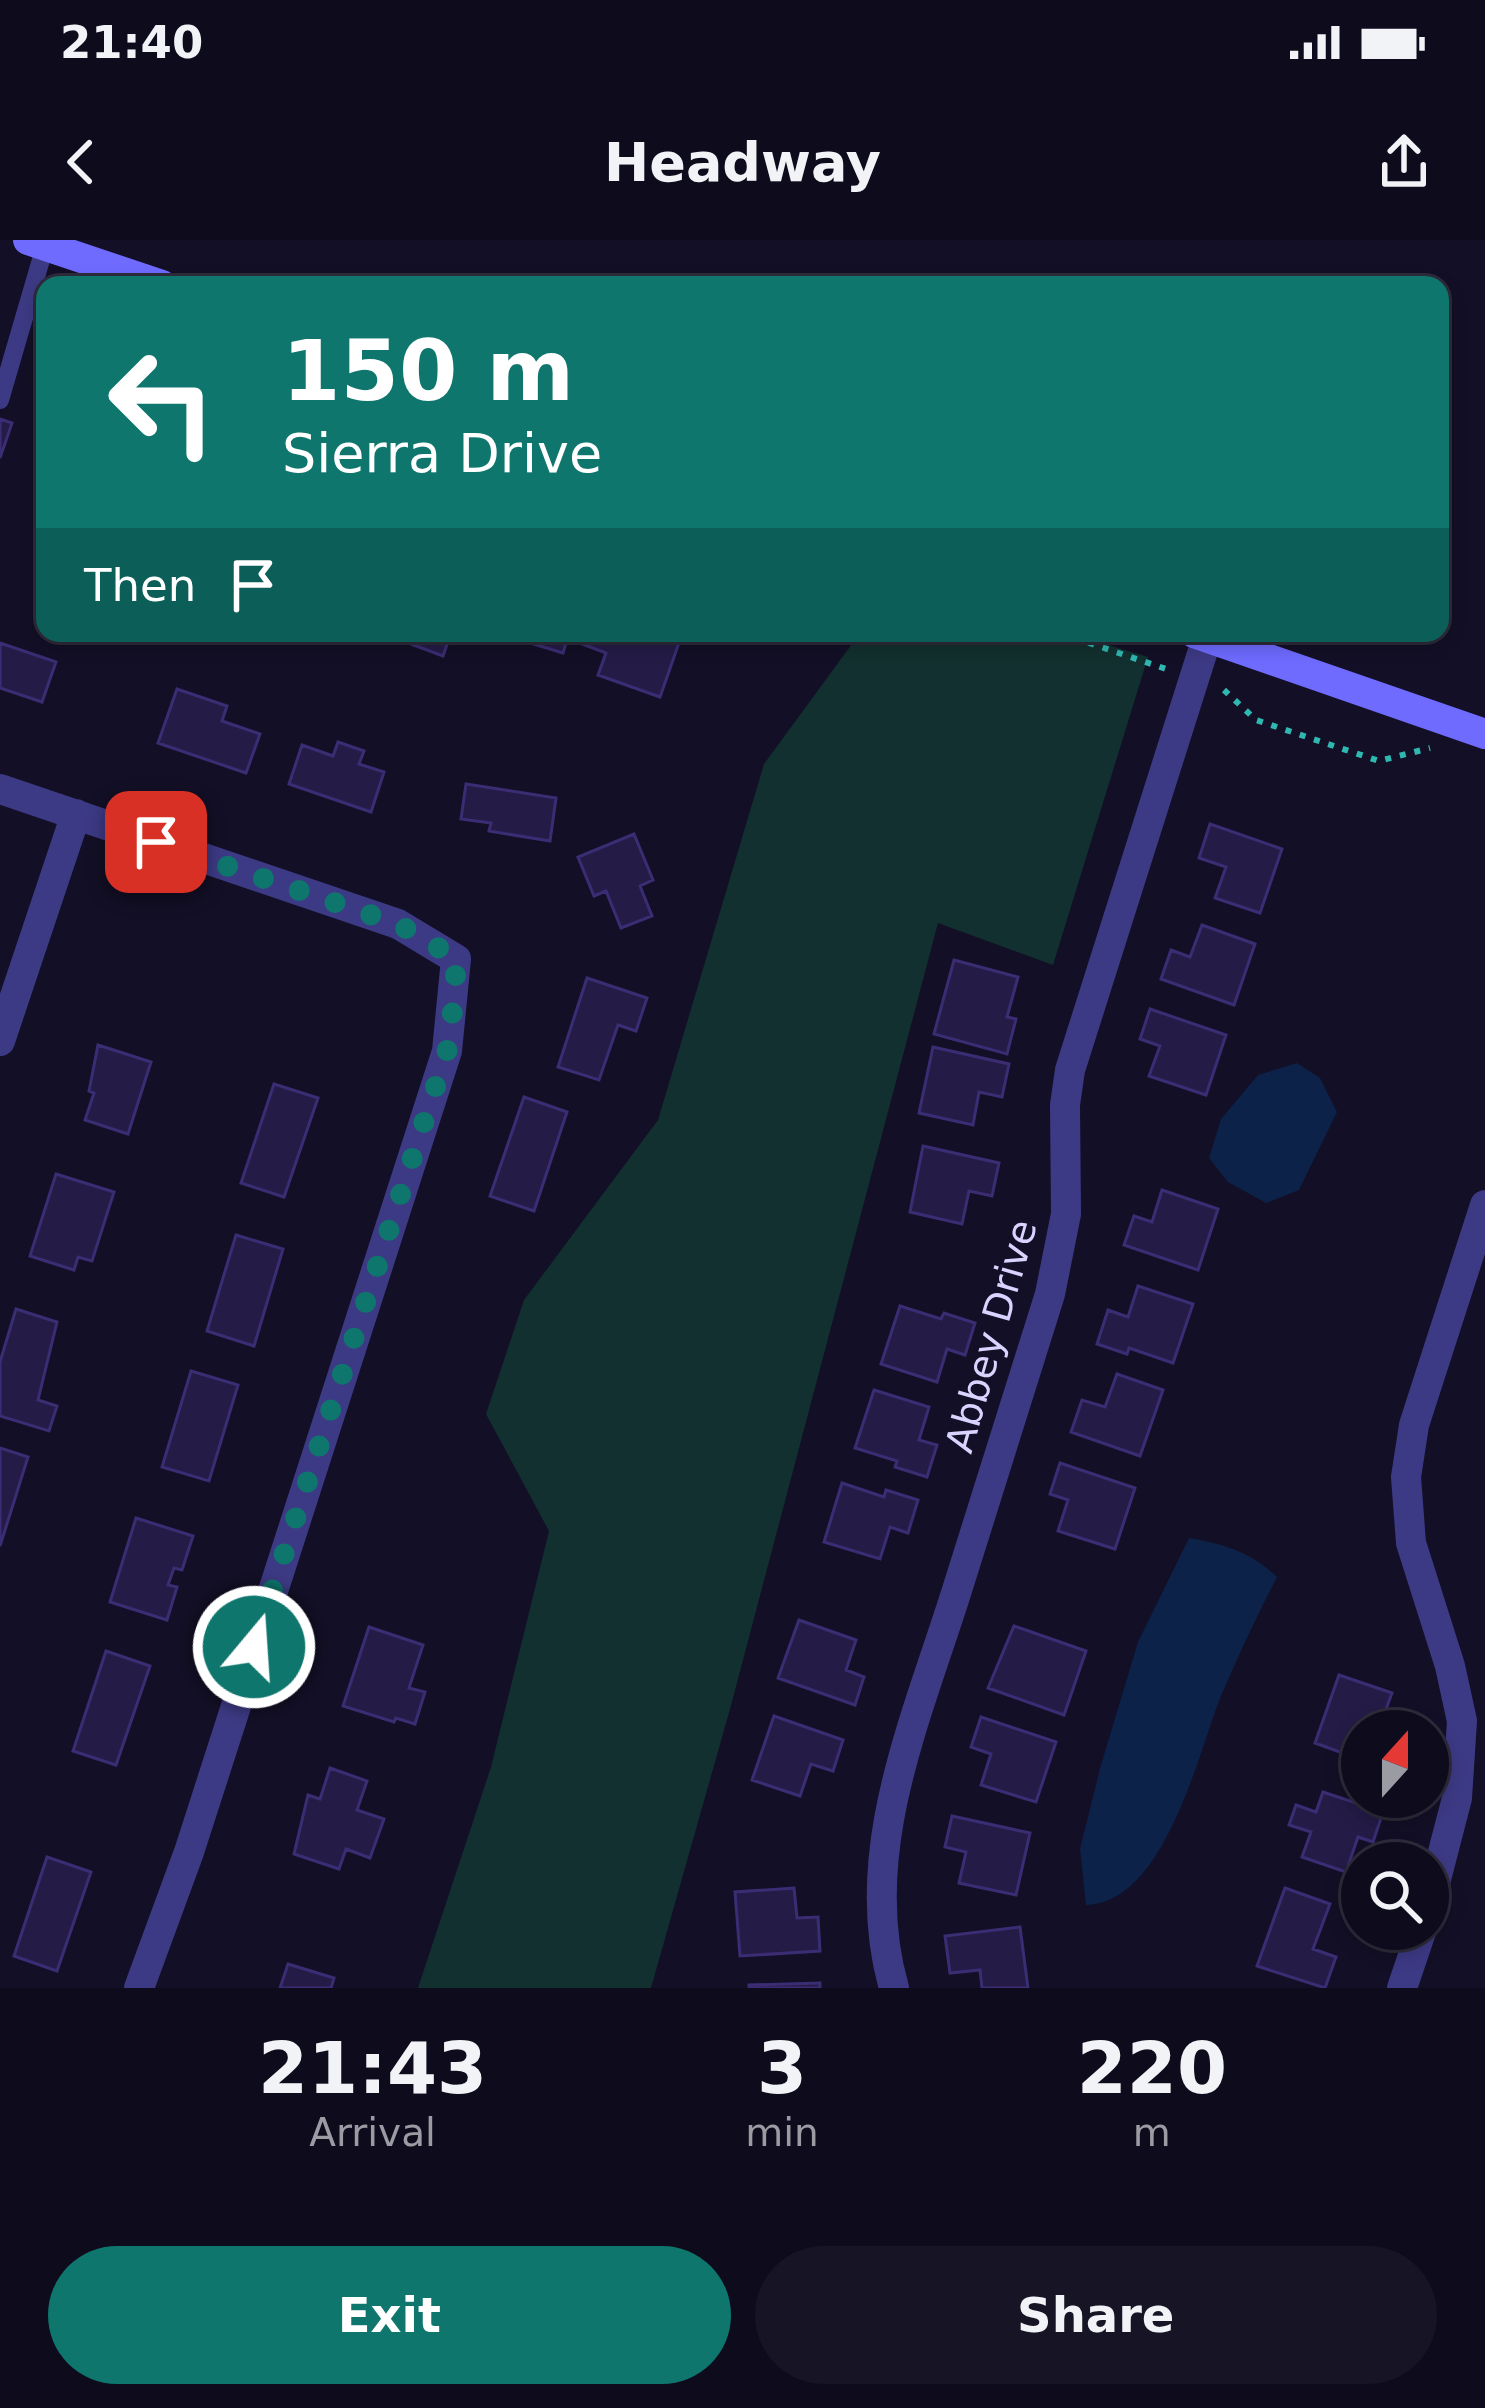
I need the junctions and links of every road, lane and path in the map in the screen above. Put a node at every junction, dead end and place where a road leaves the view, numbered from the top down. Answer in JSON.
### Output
{"nodes":[{"id":1,"x":36,"y":243,"type":"edge"},
{"id":2,"x":135,"y":276,"type":"edge"},
{"id":3,"x":0,"y":400,"type":"edge"},
{"id":4,"x":1087,"y":642,"type":"edge"},
{"id":5,"x":1200,"y":642,"type":"edge"},
{"id":6,"x":1221,"y":642,"type":"edge"},
{"id":7,"x":1194,"y":678,"type":"junction"},
{"id":8,"x":1485,"y":734,"type":"edge"},
{"id":9,"x":1433,"y":747,"type":"dead end"},
{"id":10,"x":0,"y":789,"type":"edge"},
{"id":11,"x":76,"y":814,"type":"junction"},
{"id":12,"x":0,"y":1041,"type":"edge"},
{"id":13,"x":1485,"y":1205,"type":"edge"},
{"id":14,"x":1474,"y":1720,"type":"edge"},
{"id":15,"x":1446,"y":1842,"type":"edge"},
{"id":16,"x":1415,"y":1950,"type":"edge"},
{"id":17,"x":139,"y":1988,"type":"edge"},
{"id":18,"x":894,"y":1988,"type":"edge"},
{"id":19,"x":1402,"y":1988,"type":"edge"}],
"edges":[{"from":1,"to":2,"type":"street"},
{"from":1,"to":3,"type":"lane"},
{"from":4,"to":7,"type":"path"},
{"from":5,"to":7,"type":"street","name":"Abbey Drive"},
{"from":6,"to":8,"type":"street"},
{"from":7,"to":9,"type":"path"},
{"from":7,"to":18,"type":"street","name":"Abbey Drive"},
{"from":10,"to":11,"type":"street"},
{"from":11,"to":12,"type":"street"},
{"from":11,"to":17,"type":"street"},
{"from":13,"to":14,"type":"street"},
{"from":14,"to":15,"type":"street"},
{"from":16,"to":19,"type":"street"}]}
